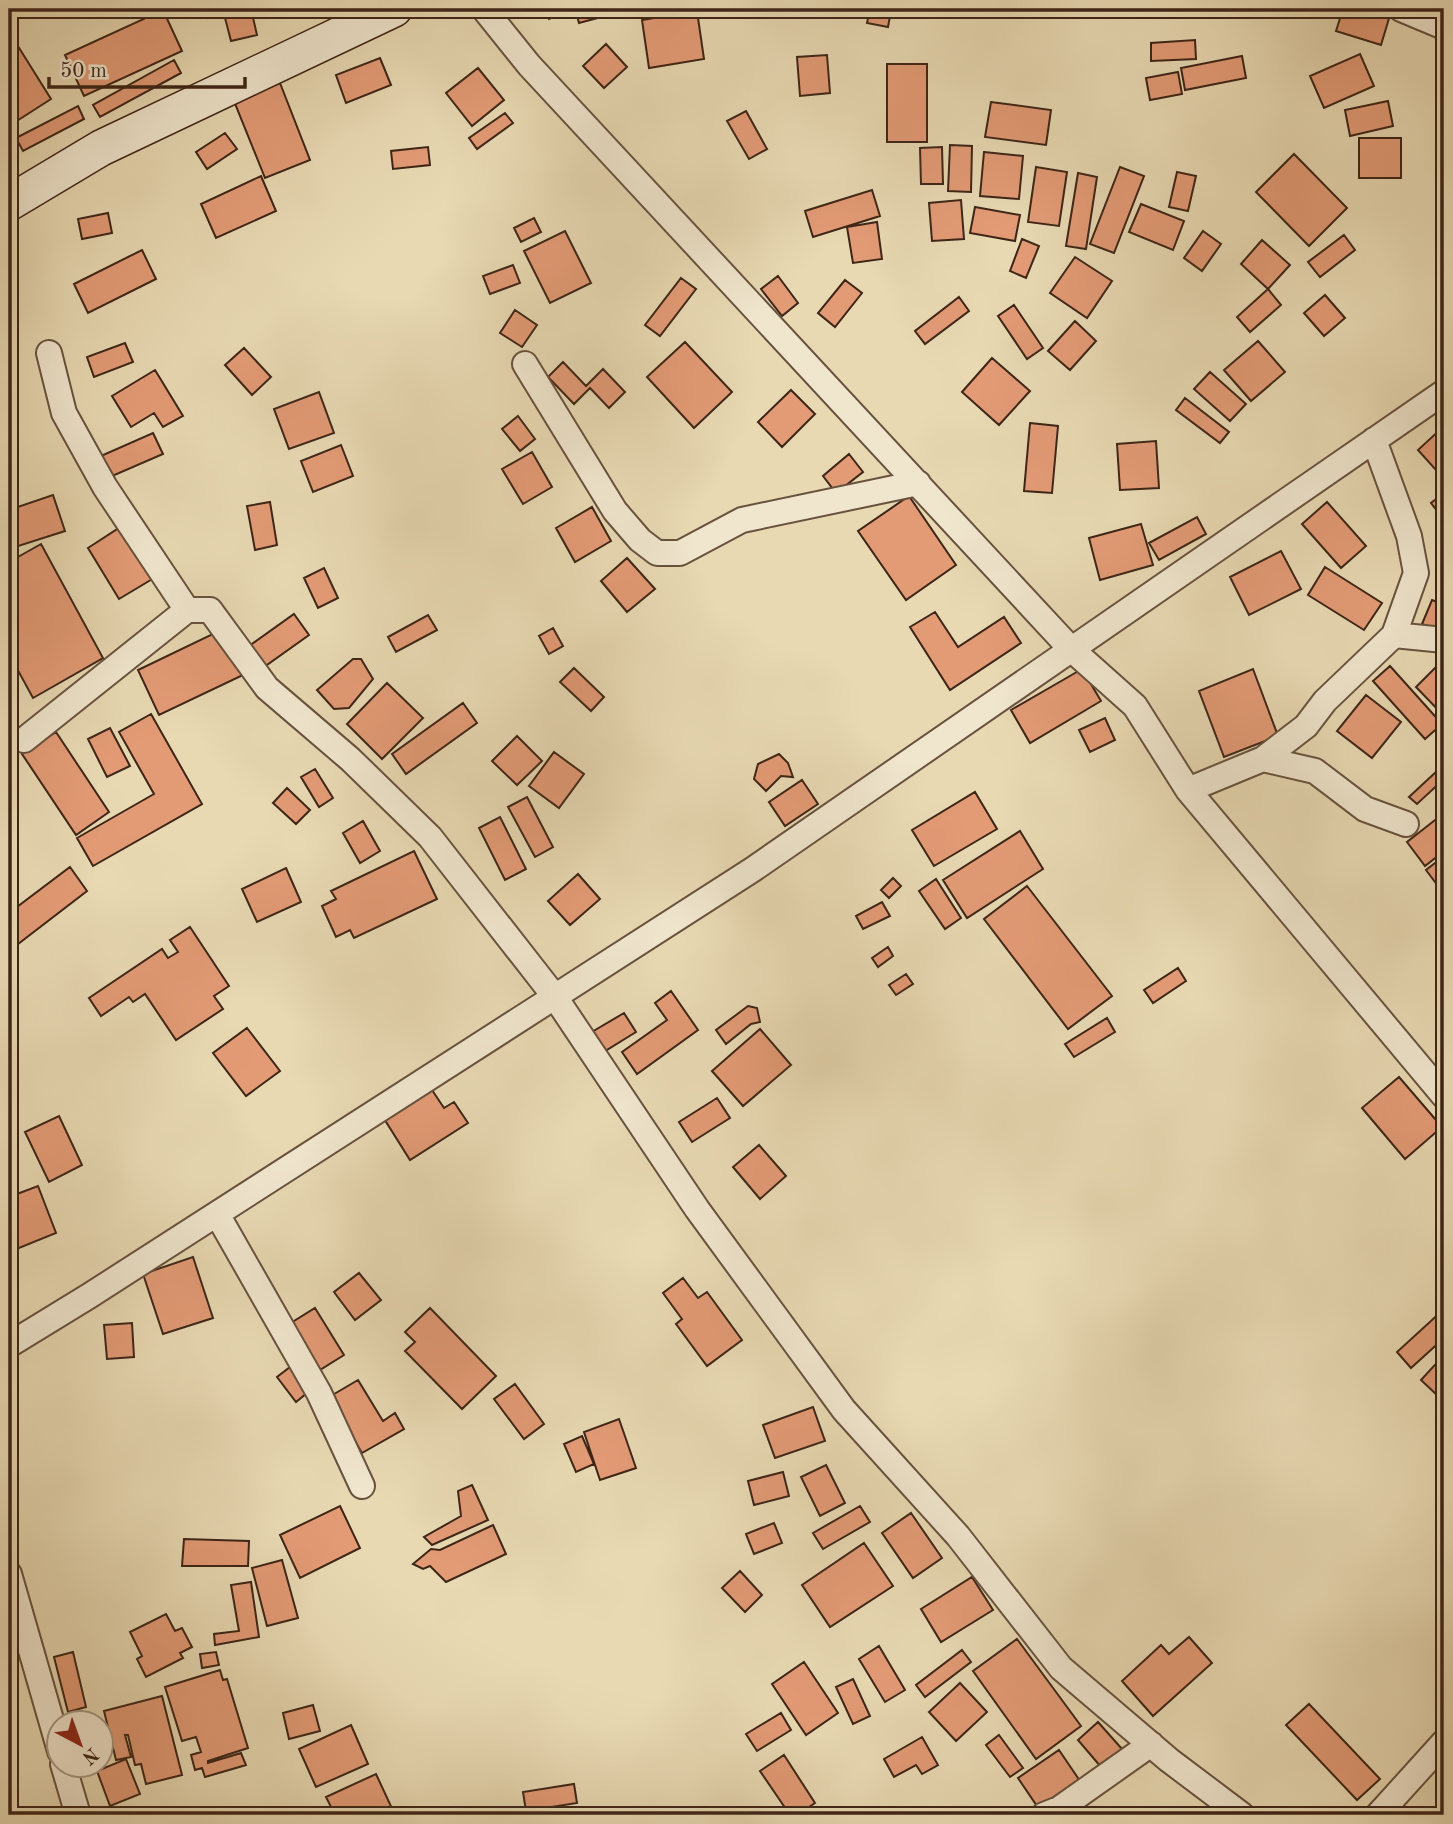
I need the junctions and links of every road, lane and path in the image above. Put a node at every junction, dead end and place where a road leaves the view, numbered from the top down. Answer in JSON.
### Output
{"nodes":[{"id":1,"x":484,"y":9,"type":"edge"},
{"id":2,"x":1401,"y":9,"type":"edge"},
{"id":3,"x":380,"y":11,"type":"edge"},
{"id":4,"x":1444,"y":27,"type":"edge"},
{"id":5,"x":9,"y":204,"type":"edge"},
{"id":6,"x":49,"y":353,"type":"dead end"},
{"id":7,"x":525,"y":364,"type":"dead end"},
{"id":8,"x":1444,"y":392,"type":"edge"},
{"id":9,"x":1374,"y":440,"type":"junction"},
{"id":10,"x":918,"y":484,"type":"junction"},
{"id":11,"x":187,"y":610,"type":"junction"},
{"id":12,"x":1394,"y":635,"type":"junction"},
{"id":13,"x":1444,"y":640,"type":"edge"},
{"id":14,"x":1070,"y":648,"type":"junction"},
{"id":15,"x":1306,"y":726,"type":"junction"},
{"id":16,"x":24,"y":740,"type":"dead end"},
{"id":17,"x":1263,"y":759,"type":"junction"},
{"id":18,"x":1315,"y":771,"type":"junction"},
{"id":19,"x":1188,"y":790,"type":"junction"},
{"id":20,"x":1406,"y":824,"type":"dead end"},
{"id":21,"x":555,"y":997,"type":"junction"},
{"id":22,"x":1443,"y":1094,"type":"edge"},
{"id":23,"x":217,"y":1214,"type":"junction"},
{"id":24,"x":9,"y":1345,"type":"edge"},
{"id":25,"x":362,"y":1486,"type":"dead end"},
{"id":26,"x":9,"y":1574,"type":"edge"},
{"id":27,"x":48,"y":1708,"type":"edge"},
{"id":28,"x":1444,"y":1742,"type":"edge"},
{"id":29,"x":1151,"y":1744,"type":"junction"},
{"id":30,"x":67,"y":1778,"type":"edge"},
{"id":31,"x":78,"y":1815,"type":"edge"},
{"id":32,"x":1044,"y":1815,"type":"edge"},
{"id":33,"x":1242,"y":1815,"type":"edge"},
{"id":34,"x":1378,"y":1815,"type":"edge"}],
"edges":[{"from":1,"to":10,"type":"street"},
{"from":2,"to":4,"type":"street"},
{"from":3,"to":5,"type":"main road"},
{"from":6,"to":11,"type":"street"},
{"from":7,"to":10,"type":"street"},
{"from":8,"to":9,"type":"street"},
{"from":9,"to":12,"type":"street"},
{"from":9,"to":14,"type":"street"},
{"from":10,"to":14,"type":"street"},
{"from":11,"to":16,"type":"street"},
{"from":11,"to":21,"type":"street"},
{"from":12,"to":13,"type":"street"},
{"from":12,"to":15,"type":"street"},
{"from":14,"to":19,"type":"street"},
{"from":14,"to":21,"type":"street"},
{"from":15,"to":17,"type":"street"},
{"from":15,"to":18,"type":"street"},
{"from":17,"to":18,"type":"street"},
{"from":17,"to":19,"type":"street"},
{"from":18,"to":20,"type":"street"},
{"from":19,"to":22,"type":"street"},
{"from":21,"to":23,"type":"street"},
{"from":21,"to":29,"type":"street"},
{"from":23,"to":24,"type":"street"},
{"from":23,"to":25,"type":"street"},
{"from":26,"to":27,"type":"street"},
{"from":28,"to":34,"type":"street"},
{"from":29,"to":32,"type":"street"},
{"from":29,"to":33,"type":"street"},
{"from":30,"to":31,"type":"street"}]}
